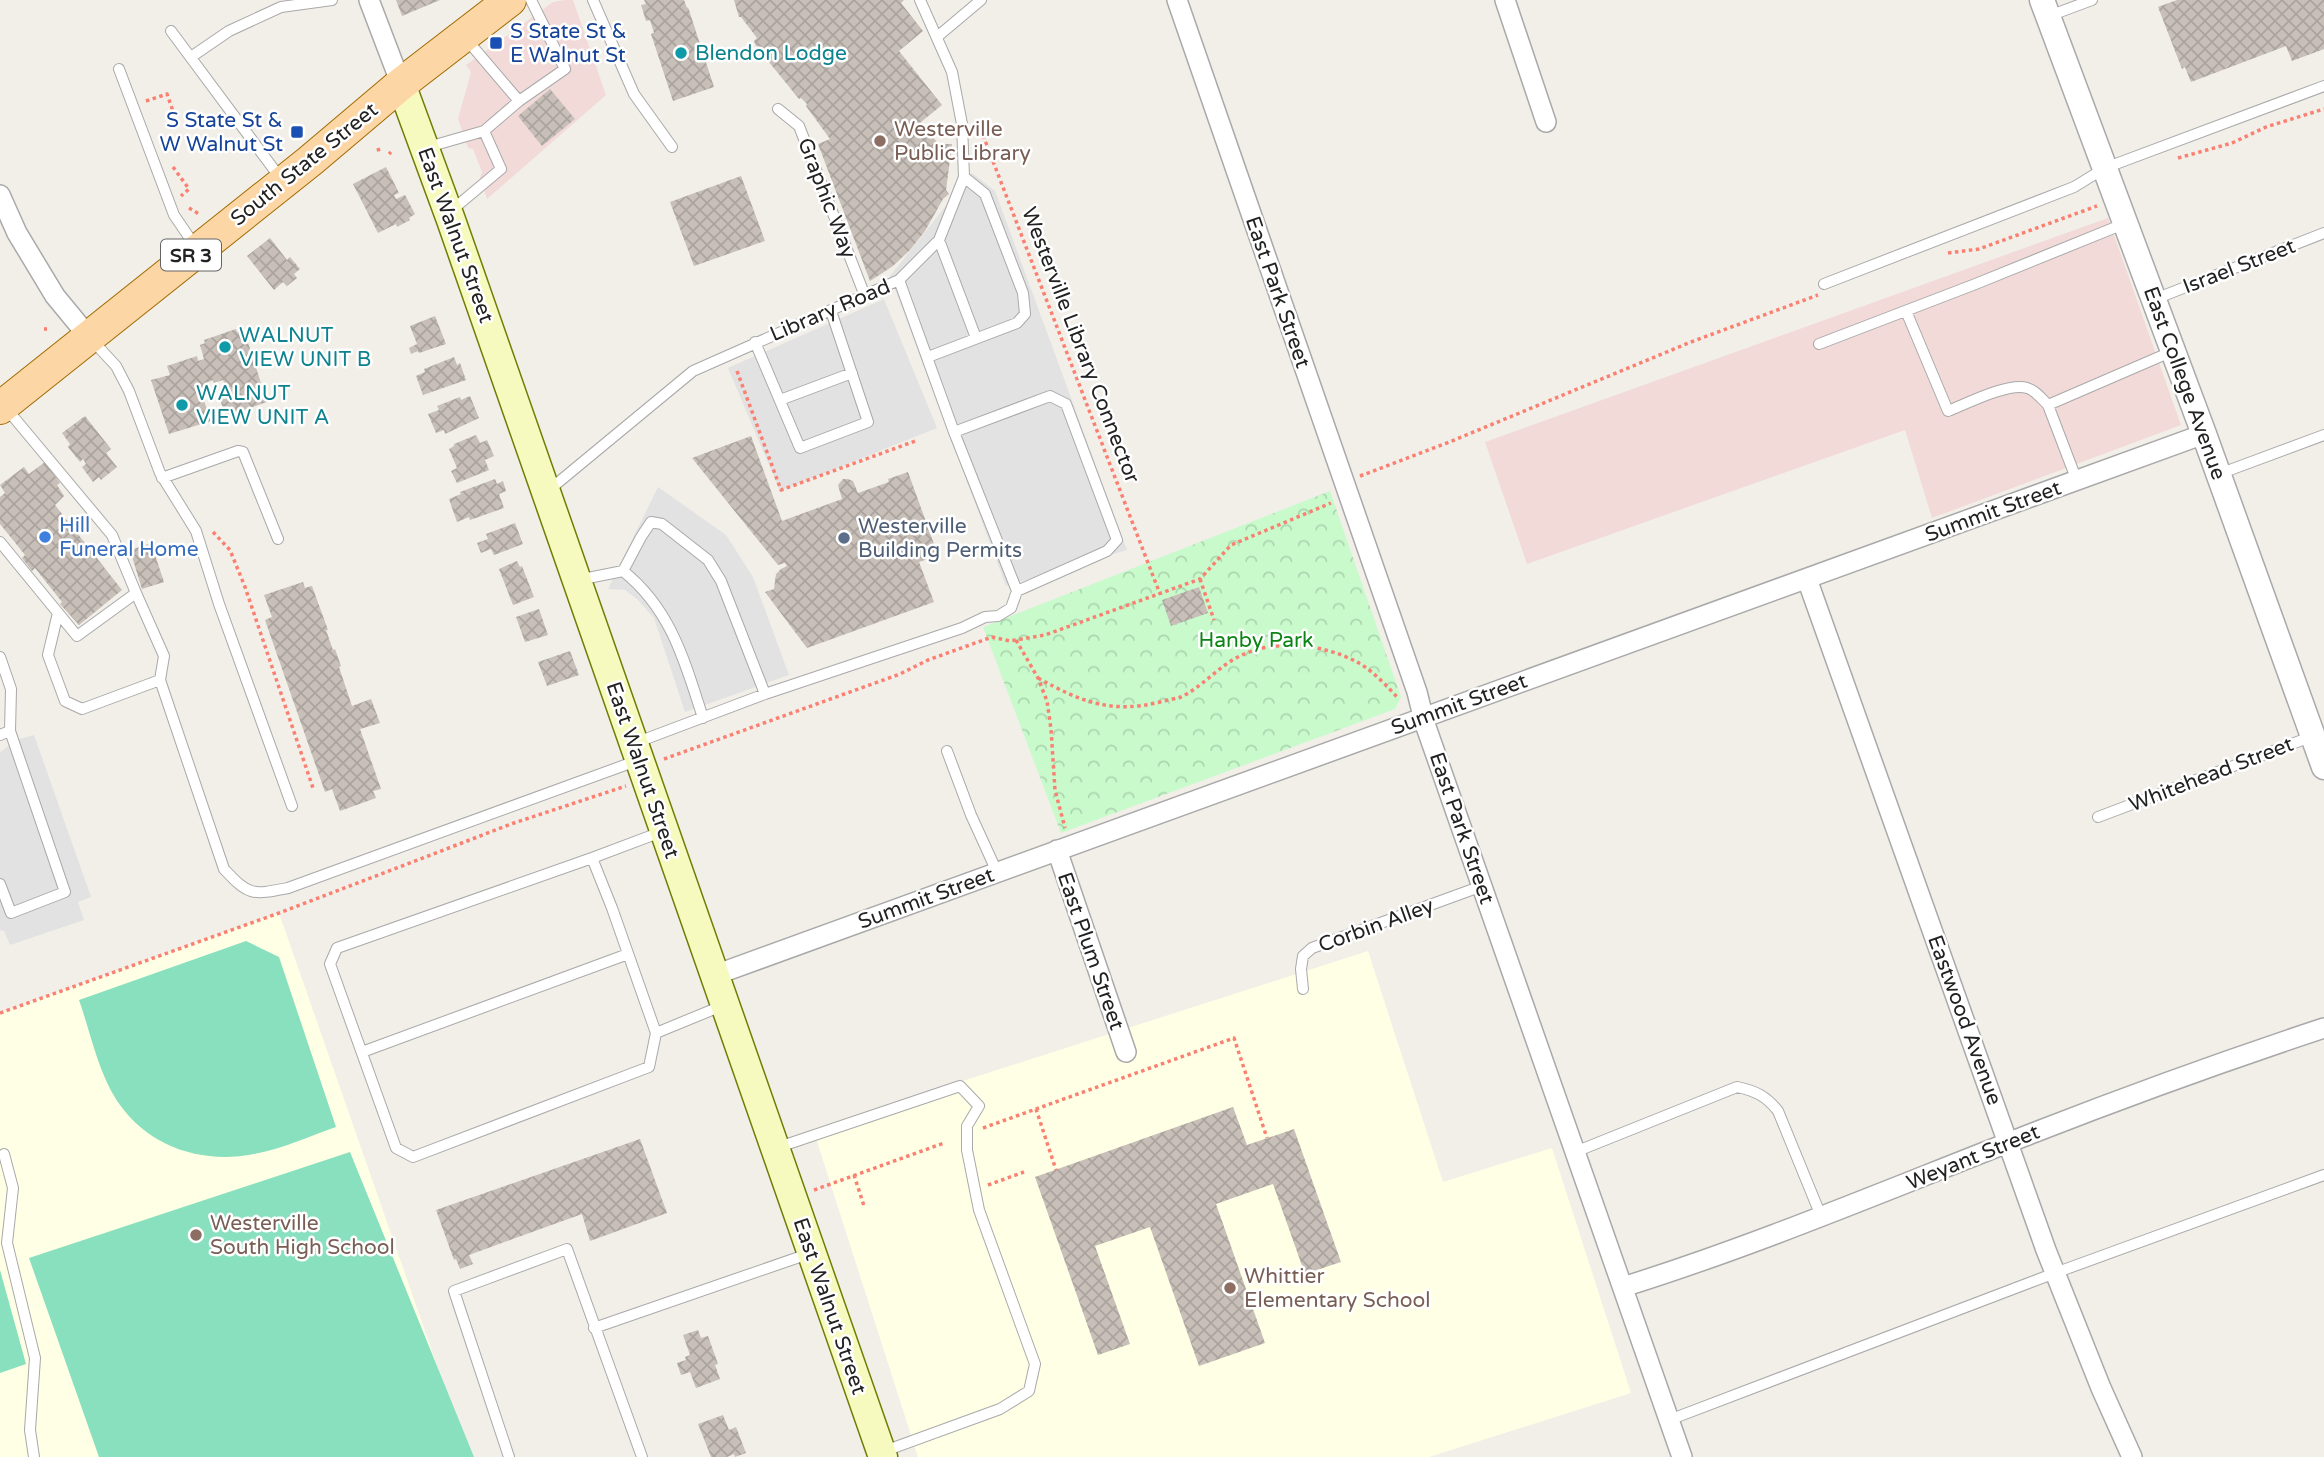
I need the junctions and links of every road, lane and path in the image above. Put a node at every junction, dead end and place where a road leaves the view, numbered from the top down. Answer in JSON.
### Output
{"nodes":[{"id":1,"x":332,"y":0,"type":"edge"},
{"id":2,"x":369,"y":0,"type":"edge"},
{"id":3,"x":510,"y":0,"type":"edge"},
{"id":4,"x":531,"y":0,"type":"edge"},
{"id":5,"x":593,"y":0,"type":"edge"},
{"id":6,"x":920,"y":0,"type":"edge"},
{"id":7,"x":981,"y":0,"type":"edge"},
{"id":8,"x":1177,"y":0,"type":"edge"},
{"id":9,"x":1505,"y":0,"type":"edge"},
{"id":10,"x":2092,"y":0,"type":"edge"},
{"id":11,"x":2046,"y":8,"type":"edge"},
{"id":12,"x":171,"y":31,"type":"dead end"},
{"id":13,"x":464,"y":36,"type":"junction"},
{"id":14,"x":937,"y":37,"type":"junction"},
{"id":15,"x":191,"y":57,"type":"junction"},
{"id":16,"x":119,"y":69,"type":"dead end"},
{"id":17,"x":401,"y":84,"type":"junction"},
{"id":18,"x":2324,"y":86,"type":"edge"},
{"id":19,"x":519,"y":101,"type":"junction"},
{"id":20,"x":146,"y":102,"type":"dead end"},
{"id":21,"x":778,"y":109,"type":"dead end"},
{"id":22,"x":2324,"y":109,"type":"edge"},
{"id":23,"x":960,"y":115,"type":"junction"},
{"id":24,"x":169,"y":121,"type":"dead end"},
{"id":25,"x":1546,"y":122,"type":"dead end"},
{"id":26,"x":484,"y":131,"type":"junction"},
{"id":27,"x":672,"y":147,"type":"dead end"},
{"id":28,"x":424,"y":148,"type":"junction"},
{"id":29,"x":168,"y":158,"type":"dead end"},
{"id":30,"x":2172,"y":160,"type":"dead end"},
{"id":31,"x":2105,"y":168,"type":"junction"},
{"id":32,"x":169,"y":169,"type":"dead end"},
{"id":33,"x":964,"y":177,"type":"junction"},
{"id":34,"x":172,"y":178,"type":"dead end"},
{"id":35,"x":283,"y":182,"type":"junction"},
{"id":36,"x":175,"y":188,"type":"dead end"},
{"id":37,"x":0,"y":195,"type":"edge"},
{"id":38,"x":181,"y":196,"type":"junction"},
{"id":39,"x":2117,"y":198,"type":"junction"},
{"id":40,"x":199,"y":214,"type":"dead end"},
{"id":41,"x":449,"y":214,"type":"junction"},
{"id":42,"x":2126,"y":223,"type":"junction"},
{"id":43,"x":2324,"y":233,"type":"edge"},
{"id":44,"x":939,"y":240,"type":"junction"},
{"id":45,"x":198,"y":250,"type":"junction"},
{"id":46,"x":1941,"y":254,"type":"dead end"},
{"id":47,"x":900,"y":280,"type":"junction"},
{"id":48,"x":1826,"y":288,"type":"joint"},
{"id":49,"x":865,"y":296,"type":"junction"},
{"id":50,"x":2154,"y":299,"type":"junction"},
{"id":51,"x":831,"y":311,"type":"junction"},
{"id":52,"x":1906,"y":311,"type":"junction"},
{"id":53,"x":88,"y":336,"type":"junction"},
{"id":54,"x":976,"y":338,"type":"junction"},
{"id":55,"x":755,"y":342,"type":"junction"},
{"id":56,"x":1819,"y":344,"type":"dead end"},
{"id":57,"x":2174,"y":351,"type":"junction"},
{"id":58,"x":928,"y":356,"type":"junction"},
{"id":59,"x":852,"y":373,"type":"junction"},
{"id":60,"x":780,"y":400,"type":"junction"},
{"id":61,"x":2048,"y":405,"type":"junction"},
{"id":62,"x":2,"y":406,"type":"edge"},
{"id":63,"x":954,"y":432,"type":"junction"},
{"id":64,"x":2204,"y":433,"type":"junction"},
{"id":65,"x":2324,"y":435,"type":"edge"},
{"id":66,"x":2219,"y":474,"type":"junction"},
{"id":67,"x":162,"y":478,"type":"junction"},
{"id":68,"x":2077,"y":481,"type":"junction"},
{"id":69,"x":545,"y":493,"type":"junction"},
{"id":70,"x":1349,"y":496,"type":"junction"},
{"id":71,"x":211,"y":530,"type":"dead end"},
{"id":72,"x":278,"y":539,"type":"dead end"},
{"id":73,"x":0,"y":542,"type":"edge"},
{"id":74,"x":623,"y":571,"type":"junction"},
{"id":75,"x":1200,"y":579,"type":"junction"},
{"id":76,"x":1807,"y":579,"type":"junction"},
{"id":77,"x":577,"y":580,"type":"junction"},
{"id":78,"x":1017,"y":591,"type":"junction"},
{"id":79,"x":136,"y":593,"type":"junction"},
{"id":80,"x":1160,"y":594,"type":"junction"},
{"id":81,"x":58,"y":613,"type":"junction"},
{"id":82,"x":1214,"y":620,"type":"dead end"},
{"id":83,"x":1016,"y":640,"type":"junction"},
{"id":84,"x":0,"y":657,"type":"edge"},
{"id":85,"x":1038,"y":678,"type":"junction"},
{"id":86,"x":160,"y":680,"type":"junction"},
{"id":87,"x":765,"y":694,"type":"junction"},
{"id":88,"x":1403,"y":704,"type":"dead end"},
{"id":89,"x":1424,"y":716,"type":"junction"},
{"id":90,"x":703,"y":718,"type":"junction"},
{"id":91,"x":5,"y":733,"type":"edge"},
{"id":92,"x":2318,"y":734,"type":"edge"},
{"id":93,"x":947,"y":751,"type":"dead end"},
{"id":94,"x":640,"y":758,"type":"junction"},
{"id":95,"x":2324,"y":767,"type":"edge"},
{"id":96,"x":314,"y":791,"type":"dead end"},
{"id":97,"x":292,"y":806,"type":"dead end"},
{"id":98,"x":2098,"y":817,"type":"dead end"},
{"id":99,"x":664,"y":831,"type":"junction"},
{"id":100,"x":1063,"y":842,"type":"junction"},
{"id":101,"x":592,"y":858,"type":"junction"},
{"id":102,"x":996,"y":872,"type":"junction"},
{"id":103,"x":0,"y":884,"type":"edge"},
{"id":104,"x":1482,"y":886,"type":"junction"},
{"id":105,"x":628,"y":954,"type":"junction"},
{"id":106,"x":715,"y":975,"type":"junction"},
{"id":107,"x":1303,"y":989,"type":"dead end"},
{"id":108,"x":724,"y":1005,"type":"junction"},
{"id":109,"x":0,"y":1013,"type":"edge"},
{"id":110,"x":2324,"y":1028,"type":"edge"},
{"id":111,"x":656,"y":1033,"type":"junction"},
{"id":112,"x":362,"y":1052,"type":"junction"},
{"id":113,"x":1126,"y":1052,"type":"dead end"},
{"id":114,"x":1035,"y":1109,"type":"junction"},
{"id":115,"x":979,"y":1130,"type":"dead end"},
{"id":116,"x":1267,"y":1138,"type":"dead end"},
{"id":117,"x":944,"y":1143,"type":"dead end"},
{"id":118,"x":2008,"y":1143,"type":"junction"},
{"id":119,"x":775,"y":1149,"type":"junction"},
{"id":120,"x":1576,"y":1153,"type":"junction"},
{"id":121,"x":4,"y":1154,"type":"dead end"},
{"id":122,"x":1056,"y":1170,"type":"dead end"},
{"id":123,"x":1024,"y":1172,"type":"dead end"},
{"id":124,"x":854,"y":1175,"type":"junction"},
{"id":125,"x":2324,"y":1175,"type":"edge"},
{"id":126,"x":983,"y":1178,"type":"dead end"},
{"id":127,"x":812,"y":1190,"type":"dead end"},
{"id":128,"x":864,"y":1206,"type":"dead end"},
{"id":129,"x":1821,"y":1216,"type":"junction"},
{"id":130,"x":811,"y":1252,"type":"junction"},
{"id":131,"x":2055,"y":1273,"type":"junction"},
{"id":132,"x":1623,"y":1287,"type":"junction"},
{"id":133,"x":594,"y":1328,"type":"junction"},
{"id":134,"x":1670,"y":1420,"type":"junction"},
{"id":135,"x":882,"y":1454,"type":"edge"},
{"id":136,"x":34,"y":1457,"type":"edge"},
{"id":137,"x":509,"y":1457,"type":"edge"},
{"id":138,"x":642,"y":1457,"type":"edge"},
{"id":139,"x":1682,"y":1457,"type":"edge"},
{"id":140,"x":2132,"y":1457,"type":"edge"}],
"edges":[{"from":1,"to":15,"type":"lane"},
{"from":2,"to":17,"type":"street"},
{"from":3,"to":13,"type":"main road","name":"South State Street","number":"SR 3"},
{"from":4,"to":19,"type":"lane"},
{"from":5,"to":27,"type":"lane"},
{"from":6,"to":14,"type":"lane","name":"Library Road"},
{"from":7,"to":14,"type":"lane"},
{"from":8,"to":70,"type":"street","name":"East Park Street"},
{"from":9,"to":25,"type":"street"},
{"from":10,"to":11,"type":"lane"},
{"from":11,"to":31,"type":"street","name":"East College Avenue"},
{"from":12,"to":15,"type":"lane"},
{"from":13,"to":17,"type":"main road","name":"South State Street","number":"SR 3"},
{"from":13,"to":19,"type":"lane"},
{"from":14,"to":23,"type":"lane","name":"Library Road"},
{"from":15,"to":35,"type":"lane"},
{"from":16,"to":45,"type":"lane"},
{"from":17,"to":28,"type":"main road","name":"East Walnut Street"},
{"from":17,"to":35,"type":"main road","name":"South State Street","number":"SR 3"},
{"from":18,"to":31,"type":"lane"},
{"from":19,"to":26,"type":"lane"},
{"from":20,"to":24,"type":"path"},
{"from":21,"to":49,"type":"lane","name":"Graphic Way"},
{"from":22,"to":30,"type":"path"},
{"from":23,"to":33,"type":"lane","name":"Library Road"},
{"from":23,"to":80,"type":"path","name":"Westerville Library Connector"},
{"from":26,"to":28,"type":"lane"},
{"from":26,"to":41,"type":"lane"},
{"from":28,"to":41,"type":"main road","name":"East Walnut Street"},
{"from":29,"to":38,"type":"path"},
{"from":31,"to":39,"type":"street","name":"East College Avenue"},
{"from":31,"to":48,"type":"lane"},
{"from":32,"to":34,"type":"path"},
{"from":33,"to":44,"type":"lane","name":"Library Road"},
{"from":33,"to":54,"type":"lane"},
{"from":35,"to":45,"type":"main road","name":"South State Street","number":"SR 3"},
{"from":36,"to":38,"type":"path"},
{"from":37,"to":53,"type":"street"},
{"from":38,"to":40,"type":"path"},
{"from":39,"to":42,"type":"street","name":"East College Avenue"},
{"from":39,"to":46,"type":"path"},
{"from":41,"to":69,"type":"main road","name":"East Walnut Street"},
{"from":42,"to":50,"type":"street","name":"East College Avenue"},
{"from":42,"to":52,"type":"lane"},
{"from":43,"to":50,"type":"lane","name":"Israel Street"},
{"from":44,"to":47,"type":"lane","name":"Library Road"},
{"from":44,"to":54,"type":"lane"},
{"from":45,"to":53,"type":"main road","name":"South State Street","number":"SR 3"},
{"from":47,"to":49,"type":"lane","name":"Library Road"},
{"from":47,"to":58,"type":"lane"},
{"from":48,"to":70,"type":"path"},
{"from":49,"to":51,"type":"lane","name":"Library Road"},
{"from":50,"to":57,"type":"street","name":"East College Avenue"},
{"from":51,"to":55,"type":"lane","name":"Library Road"},
{"from":51,"to":59,"type":"lane"},
{"from":52,"to":56,"type":"lane"},
{"from":52,"to":61,"type":"lane"},
{"from":53,"to":62,"type":"main road","name":"South State Street","number":"SR 3"},
{"from":53,"to":67,"type":"lane"},
{"from":54,"to":58,"type":"lane"},
{"from":55,"to":60,"type":"lane"},
{"from":55,"to":69,"type":"lane","name":"Library Road"},
{"from":57,"to":61,"type":"lane"},
{"from":57,"to":64,"type":"street","name":"East College Avenue"},
{"from":58,"to":63,"type":"lane"},
{"from":59,"to":60,"type":"lane"},
{"from":59,"to":60,"type":"lane"},
{"from":61,"to":68,"type":"lane"},
{"from":62,"to":79,"type":"lane"},
{"from":63,"to":78,"type":"lane"},
{"from":63,"to":78,"type":"lane"},
{"from":64,"to":66,"type":"street","name":"East College Avenue"},
{"from":64,"to":68,"type":"street","name":"Summit Street"},
{"from":65,"to":66,"type":"lane"},
{"from":66,"to":92,"type":"street","name":"East College Avenue"},
{"from":67,"to":72,"type":"lane"},
{"from":67,"to":97,"type":"lane"},
{"from":68,"to":76,"type":"street","name":"Summit Street"},
{"from":69,"to":77,"type":"main road","name":"East Walnut Street"},
{"from":70,"to":75,"type":"path"},
{"from":70,"to":89,"type":"street","name":"East Park Street"},
{"from":71,"to":96,"type":"path"},
{"from":73,"to":81,"type":"lane"},
{"from":74,"to":77,"type":"lane"},
{"from":74,"to":87,"type":"lane"},
{"from":74,"to":90,"type":"lane"},
{"from":75,"to":80,"type":"path"},
{"from":75,"to":82,"type":"path"},
{"from":76,"to":89,"type":"street","name":"Summit Street"},
{"from":76,"to":118,"type":"street","name":"Eastwood Avenue"},
{"from":77,"to":94,"type":"main road","name":"East Walnut Street"},
{"from":78,"to":87,"type":"lane"},
{"from":79,"to":81,"type":"lane"},
{"from":79,"to":86,"type":"lane"},
{"from":80,"to":83,"type":"path"},
{"from":81,"to":86,"type":"lane"},
{"from":83,"to":85,"type":"path"},
{"from":83,"to":94,"type":"path"},
{"from":84,"to":91,"type":"lane"},
{"from":85,"to":88,"type":"path"},
{"from":85,"to":100,"type":"path"},
{"from":86,"to":94,"type":"lane"},
{"from":87,"to":90,"type":"lane"},
{"from":89,"to":100,"type":"street","name":"Summit Street"},
{"from":89,"to":104,"type":"street","name":"East Park Street"},
{"from":90,"to":94,"type":"lane"},
{"from":91,"to":103,"type":"lane"},
{"from":92,"to":95,"type":"street","name":"East College Avenue"},
{"from":92,"to":98,"type":"lane","name":"Whitehead Street"},
{"from":93,"to":102,"type":"lane"},
{"from":94,"to":99,"type":"main road","name":"East Walnut Street"},
{"from":94,"to":109,"type":"path"},
{"from":99,"to":101,"type":"lane"},
{"from":99,"to":106,"type":"main road","name":"East Walnut Street"},
{"from":100,"to":102,"type":"street","name":"Summit Street"},
{"from":100,"to":113,"type":"street","name":"East Plum Street"},
{"from":101,"to":105,"type":"lane"},
{"from":101,"to":112,"type":"lane"},
{"from":102,"to":106,"type":"street","name":"Summit Street"},
{"from":104,"to":107,"type":"lane","name":"Corbin Alley"},
{"from":104,"to":120,"type":"street","name":"East Park Street"},
{"from":105,"to":111,"type":"lane"},
{"from":105,"to":112,"type":"lane"},
{"from":106,"to":108,"type":"main road","name":"East Walnut Street"},
{"from":108,"to":111,"type":"lane"},
{"from":108,"to":119,"type":"main road","name":"East Walnut Street"},
{"from":110,"to":118,"type":"street","name":"Weyant Street"},
{"from":111,"to":112,"type":"lane"},
{"from":114,"to":115,"type":"path"},
{"from":114,"to":116,"type":"path"},
{"from":114,"to":122,"type":"path"},
{"from":117,"to":124,"type":"path"},
{"from":118,"to":129,"type":"street","name":"Weyant Street"},
{"from":118,"to":131,"type":"street","name":"Eastwood Avenue"},
{"from":119,"to":130,"type":"main road","name":"East Walnut Street"},
{"from":119,"to":135,"type":"lane"},
{"from":120,"to":129,"type":"lane"},
{"from":120,"to":132,"type":"street","name":"East Park Street"},
{"from":121,"to":136,"type":"lane"},
{"from":123,"to":126,"type":"path"},
{"from":124,"to":127,"type":"path"},
{"from":124,"to":128,"type":"path"},
{"from":125,"to":131,"type":"lane"},
{"from":129,"to":132,"type":"street","name":"Weyant Street"},
{"from":130,"to":133,"type":"lane"},
{"from":130,"to":135,"type":"main road","name":"East Walnut Street"},
{"from":131,"to":134,"type":"lane"},
{"from":131,"to":140,"type":"street","name":"Eastwood Avenue"},
{"from":132,"to":134,"type":"street","name":"East Park Street"},
{"from":133,"to":137,"type":"lane"},
{"from":133,"to":138,"type":"lane"},
{"from":134,"to":139,"type":"street","name":"East Park Street"}]}
